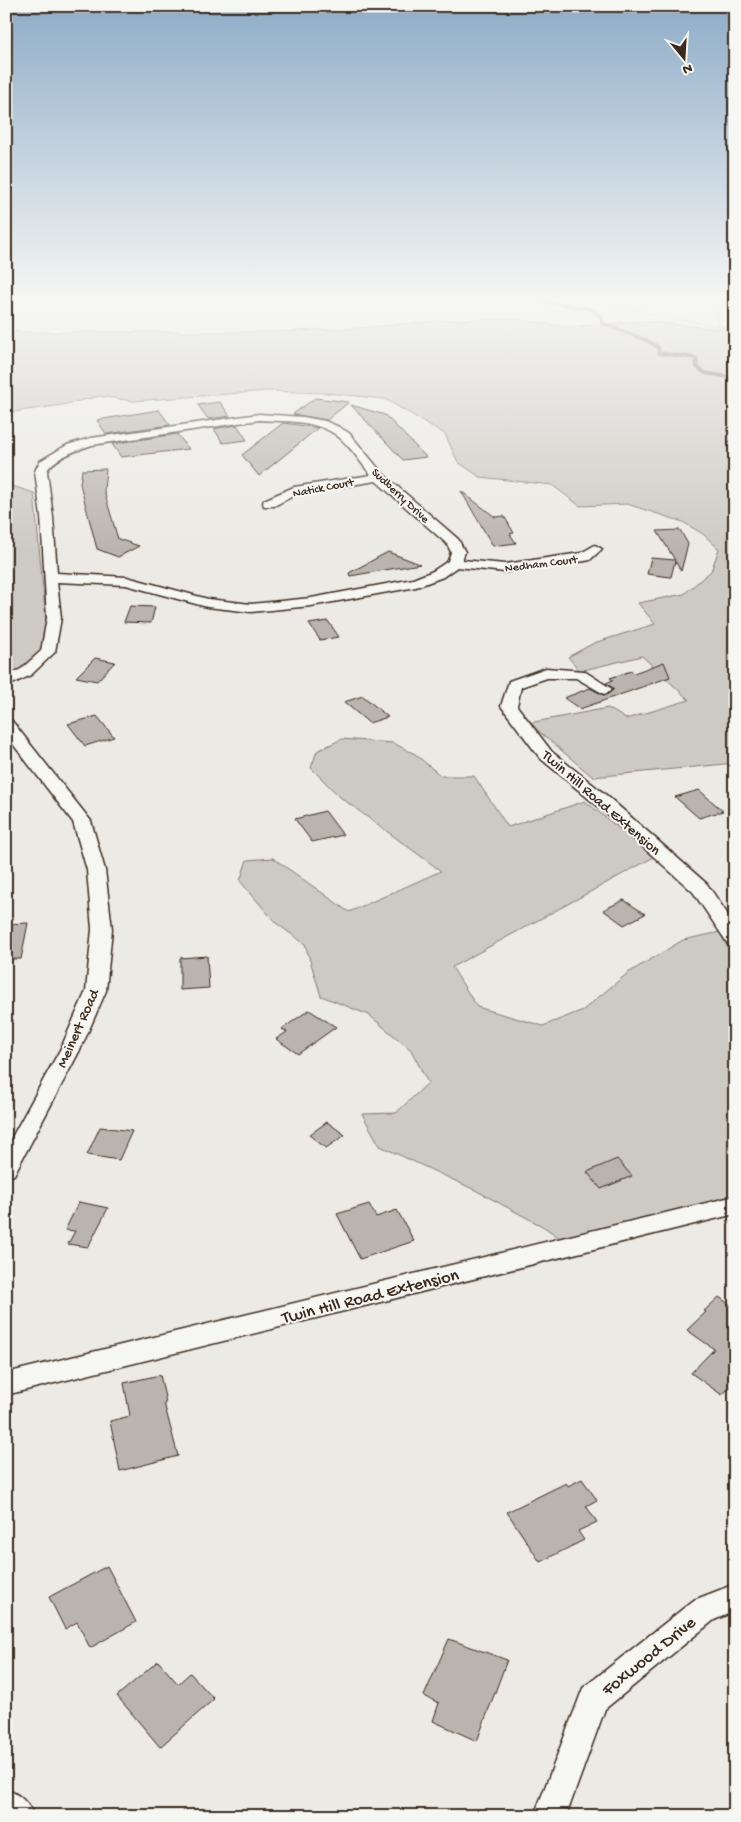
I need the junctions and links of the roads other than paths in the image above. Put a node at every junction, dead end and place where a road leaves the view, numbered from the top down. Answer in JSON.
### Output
{"nodes":[{"id":1,"x":379,"y":477,"type":"junction"},
{"id":2,"x":269,"y":503,"type":"dead end"},
{"id":3,"x":594,"y":549,"type":"dead end"},
{"id":4,"x":454,"y":563,"type":"junction"},
{"id":5,"x":50,"y":577,"type":"junction"},
{"id":6,"x":6,"y":682,"type":"edge"},
{"id":7,"x":604,"y":689,"type":"dead end"},
{"id":8,"x":6,"y":724,"type":"edge"},
{"id":9,"x":735,"y":940,"type":"edge"},
{"id":10,"x":6,"y":1169,"type":"edge"},
{"id":11,"x":735,"y":1205,"type":"edge"},
{"id":12,"x":6,"y":1384,"type":"edge"},
{"id":13,"x":735,"y":1596,"type":"edge"},
{"id":14,"x":6,"y":1805,"type":"edge"},
{"id":15,"x":18,"y":1816,"type":"edge"},
{"id":16,"x":550,"y":1816,"type":"edge"}],
"edges":[{"from":1,"to":2,"type":"street","name":"Natick Court"},
{"from":1,"to":4,"type":"street","name":"Sudberry Drive"},
{"from":1,"to":5,"type":"street","name":"Sudberry Drive"},
{"from":3,"to":4,"type":"street","name":"Nedham Court"},
{"from":4,"to":5,"type":"street"},
{"from":5,"to":6,"type":"street","name":"Sudberry Drive"},
{"from":7,"to":9,"type":"street","name":"Twin Hill Road Extension"},
{"from":8,"to":10,"type":"street","name":"Meinert Road"},
{"from":11,"to":12,"type":"street","name":"Twin Hill Road Extension"},
{"from":13,"to":16,"type":"street","name":"Foxwood Drive"},
{"from":14,"to":15,"type":"street"}]}
